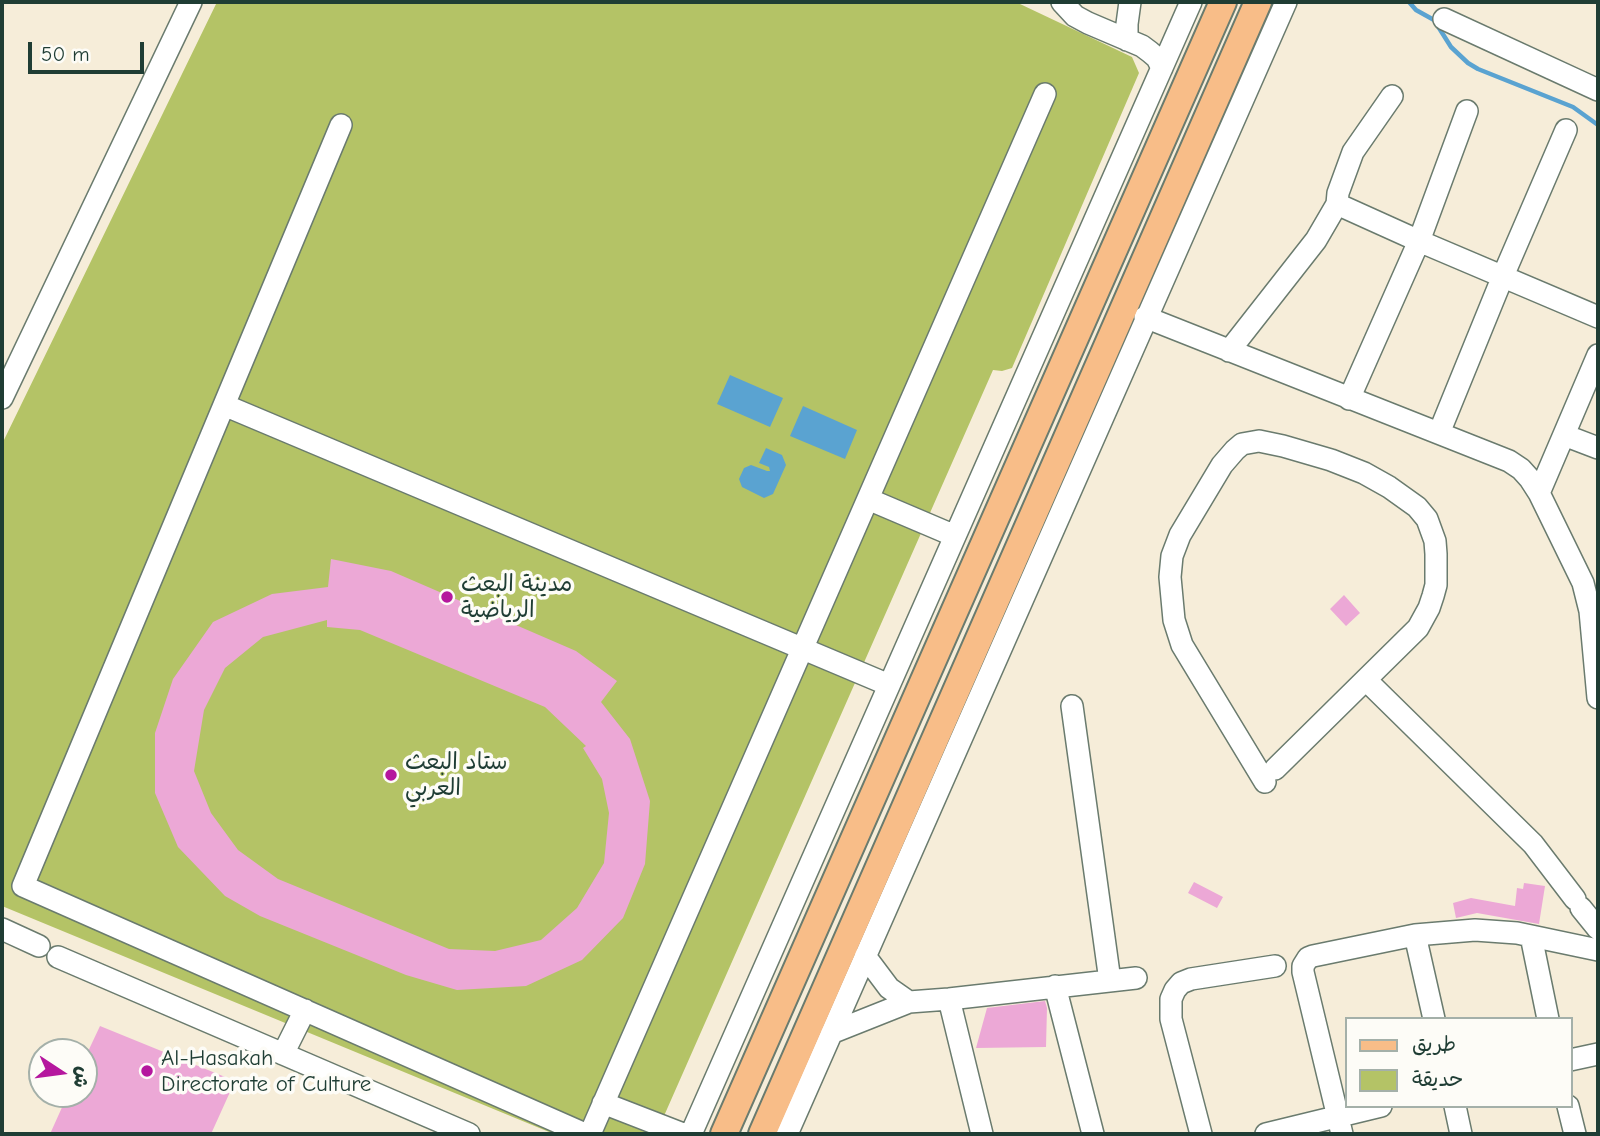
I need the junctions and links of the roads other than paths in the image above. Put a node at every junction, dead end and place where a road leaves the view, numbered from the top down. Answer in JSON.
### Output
{"nodes":[{"id":1,"x":191,"y":2,"type":"edge"},
{"id":2,"x":1062,"y":2,"type":"edge"},
{"id":3,"x":1130,"y":2,"type":"edge"},
{"id":4,"x":1191,"y":2,"type":"edge"},
{"id":5,"x":1223,"y":2,"type":"edge"},
{"id":6,"x":1258,"y":2,"type":"edge"},
{"id":7,"x":1286,"y":2,"type":"edge"},
{"id":8,"x":1444,"y":19,"type":"dead end"},
{"id":9,"x":1128,"y":40,"type":"junction"},
{"id":10,"x":1162,"y":68,"type":"junction"},
{"id":11,"x":1598,"y":90,"type":"edge"},
{"id":12,"x":1045,"y":94,"type":"dead end"},
{"id":13,"x":1392,"y":96,"type":"dead end"},
{"id":14,"x":1467,"y":111,"type":"dead end"},
{"id":15,"x":341,"y":125,"type":"dead end"},
{"id":16,"x":1566,"y":130,"type":"dead end"},
{"id":17,"x":1337,"y":204,"type":"junction"},
{"id":18,"x":1419,"y":241,"type":"junction"},
{"id":19,"x":1503,"y":276,"type":"junction"},
{"id":20,"x":1146,"y":317,"type":"junction"},
{"id":21,"x":1598,"y":317,"type":"edge"},
{"id":22,"x":1229,"y":351,"type":"junction"},
{"id":23,"x":1598,"y":355,"type":"edge"},
{"id":24,"x":2,"y":398,"type":"edge"},
{"id":25,"x":1349,"y":399,"type":"junction"},
{"id":26,"x":224,"y":405,"type":"junction"},
{"id":27,"x":1439,"y":433,"type":"junction"},
{"id":28,"x":1564,"y":435,"type":"junction"},
{"id":29,"x":1598,"y":448,"type":"edge"},
{"id":30,"x":1539,"y":493,"type":"junction"},
{"id":31,"x":868,"y":499,"type":"junction"},
{"id":32,"x":955,"y":536,"type":"junction"},
{"id":33,"x":1592,"y":591,"type":"edge"},
{"id":34,"x":803,"y":648,"type":"junction"},
{"id":35,"x":1596,"y":660,"type":"edge"},
{"id":36,"x":1366,"y":680,"type":"junction"},
{"id":37,"x":889,"y":685,"type":"junction"},
{"id":38,"x":1598,"y":698,"type":"edge"},
{"id":39,"x":1072,"y":706,"type":"dead end"},
{"id":40,"x":2,"y":929,"type":"edge"},
{"id":41,"x":1598,"y":929,"type":"edge"},
{"id":42,"x":1415,"y":935,"type":"junction"},
{"id":43,"x":1531,"y":936,"type":"junction"},
{"id":44,"x":38,"y":946,"type":"dead end"},
{"id":45,"x":1598,"y":950,"type":"edge"},
{"id":46,"x":865,"y":956,"type":"junction"},
{"id":47,"x":58,"y":957,"type":"dead end"},
{"id":48,"x":1275,"y":965,"type":"dead end"},
{"id":49,"x":1136,"y":978,"type":"dead end"},
{"id":50,"x":1110,"y":981,"type":"junction"},
{"id":51,"x":1055,"y":986,"type":"junction"},
{"id":52,"x":949,"y":999,"type":"junction"},
{"id":53,"x":909,"y":1002,"type":"junction"},
{"id":54,"x":305,"y":1010,"type":"junction"},
{"id":55,"x":1434,"y":1017,"type":"edge"},
{"id":56,"x":1548,"y":1017,"type":"edge"},
{"id":57,"x":831,"y":1033,"type":"junction"},
{"id":58,"x":283,"y":1054,"type":"junction"},
{"id":59,"x":1598,"y":1054,"type":"edge"},
{"id":60,"x":1572,"y":1060,"type":"edge"},
{"id":61,"x":603,"y":1104,"type":"junction"},
{"id":62,"x":1377,"y":1108,"type":"edge"},
{"id":63,"x":1455,"y":1108,"type":"edge"},
{"id":64,"x":1568,"y":1108,"type":"edge"},
{"id":65,"x":1340,"y":1125,"type":"edge"},
{"id":66,"x":469,"y":1134,"type":"edge"},
{"id":67,"x":588,"y":1134,"type":"edge"},
{"id":68,"x":683,"y":1134,"type":"edge"},
{"id":69,"x":691,"y":1134,"type":"edge"},
{"id":70,"x":724,"y":1134,"type":"edge"},
{"id":71,"x":762,"y":1134,"type":"edge"},
{"id":72,"x":787,"y":1134,"type":"edge"},
{"id":73,"x":982,"y":1134,"type":"edge"},
{"id":74,"x":1093,"y":1134,"type":"edge"},
{"id":75,"x":1201,"y":1134,"type":"edge"},
{"id":76,"x":1266,"y":1134,"type":"edge"},
{"id":77,"x":1461,"y":1134,"type":"edge"},
{"id":78,"x":1575,"y":1134,"type":"edge"}],
"edges":[{"from":1,"to":24,"type":"street"},
{"from":2,"to":9,"type":"street"},
{"from":3,"to":9,"type":"street"},
{"from":4,"to":10,"type":"street"},
{"from":5,"to":70,"type":"main road"},
{"from":6,"to":71,"type":"main road"},
{"from":7,"to":20,"type":"street"},
{"from":8,"to":11,"type":"street"},
{"from":9,"to":10,"type":"street"},
{"from":10,"to":32,"type":"street"},
{"from":12,"to":31,"type":"street"},
{"from":13,"to":17,"type":"street"},
{"from":14,"to":18,"type":"street"},
{"from":15,"to":26,"type":"street"},
{"from":16,"to":19,"type":"street"},
{"from":17,"to":18,"type":"street"},
{"from":17,"to":22,"type":"street"},
{"from":18,"to":19,"type":"street"},
{"from":18,"to":25,"type":"street"},
{"from":19,"to":21,"type":"street"},
{"from":19,"to":27,"type":"street"},
{"from":20,"to":22,"type":"street"},
{"from":20,"to":46,"type":"street"},
{"from":22,"to":25,"type":"street"},
{"from":23,"to":28,"type":"street"},
{"from":25,"to":27,"type":"street"},
{"from":26,"to":34,"type":"street"},
{"from":26,"to":54,"type":"street"},
{"from":27,"to":30,"type":"street"},
{"from":28,"to":29,"type":"street"},
{"from":28,"to":30,"type":"street"},
{"from":30,"to":33,"type":"street"},
{"from":31,"to":32,"type":"street"},
{"from":31,"to":34,"type":"street"},
{"from":32,"to":37,"type":"street"},
{"from":33,"to":35,"type":"street"},
{"from":34,"to":37,"type":"street"},
{"from":34,"to":61,"type":"street"},
{"from":35,"to":38,"type":"street"},
{"from":36,"to":36,"type":"street"},
{"from":36,"to":41,"type":"street"},
{"from":37,"to":69,"type":"street"},
{"from":39,"to":50,"type":"street"},
{"from":40,"to":44,"type":"street"},
{"from":42,"to":43,"type":"street"},
{"from":42,"to":55,"type":"street"},
{"from":42,"to":65,"type":"street"},
{"from":43,"to":45,"type":"street"},
{"from":43,"to":56,"type":"street"},
{"from":46,"to":53,"type":"street"},
{"from":46,"to":57,"type":"street"},
{"from":47,"to":58,"type":"street"},
{"from":48,"to":75,"type":"street"},
{"from":49,"to":50,"type":"street"},
{"from":50,"to":51,"type":"street"},
{"from":51,"to":52,"type":"street"},
{"from":51,"to":74,"type":"street"},
{"from":52,"to":53,"type":"street"},
{"from":52,"to":73,"type":"street"},
{"from":53,"to":57,"type":"street"},
{"from":54,"to":58,"type":"street"},
{"from":54,"to":67,"type":"street"},
{"from":57,"to":72,"type":"street"},
{"from":58,"to":66,"type":"street"},
{"from":59,"to":60,"type":"street"},
{"from":61,"to":67,"type":"street"},
{"from":61,"to":68,"type":"street"},
{"from":62,"to":65,"type":"street"},
{"from":63,"to":77,"type":"street"},
{"from":64,"to":78,"type":"street"},
{"from":65,"to":76,"type":"street"}]}
